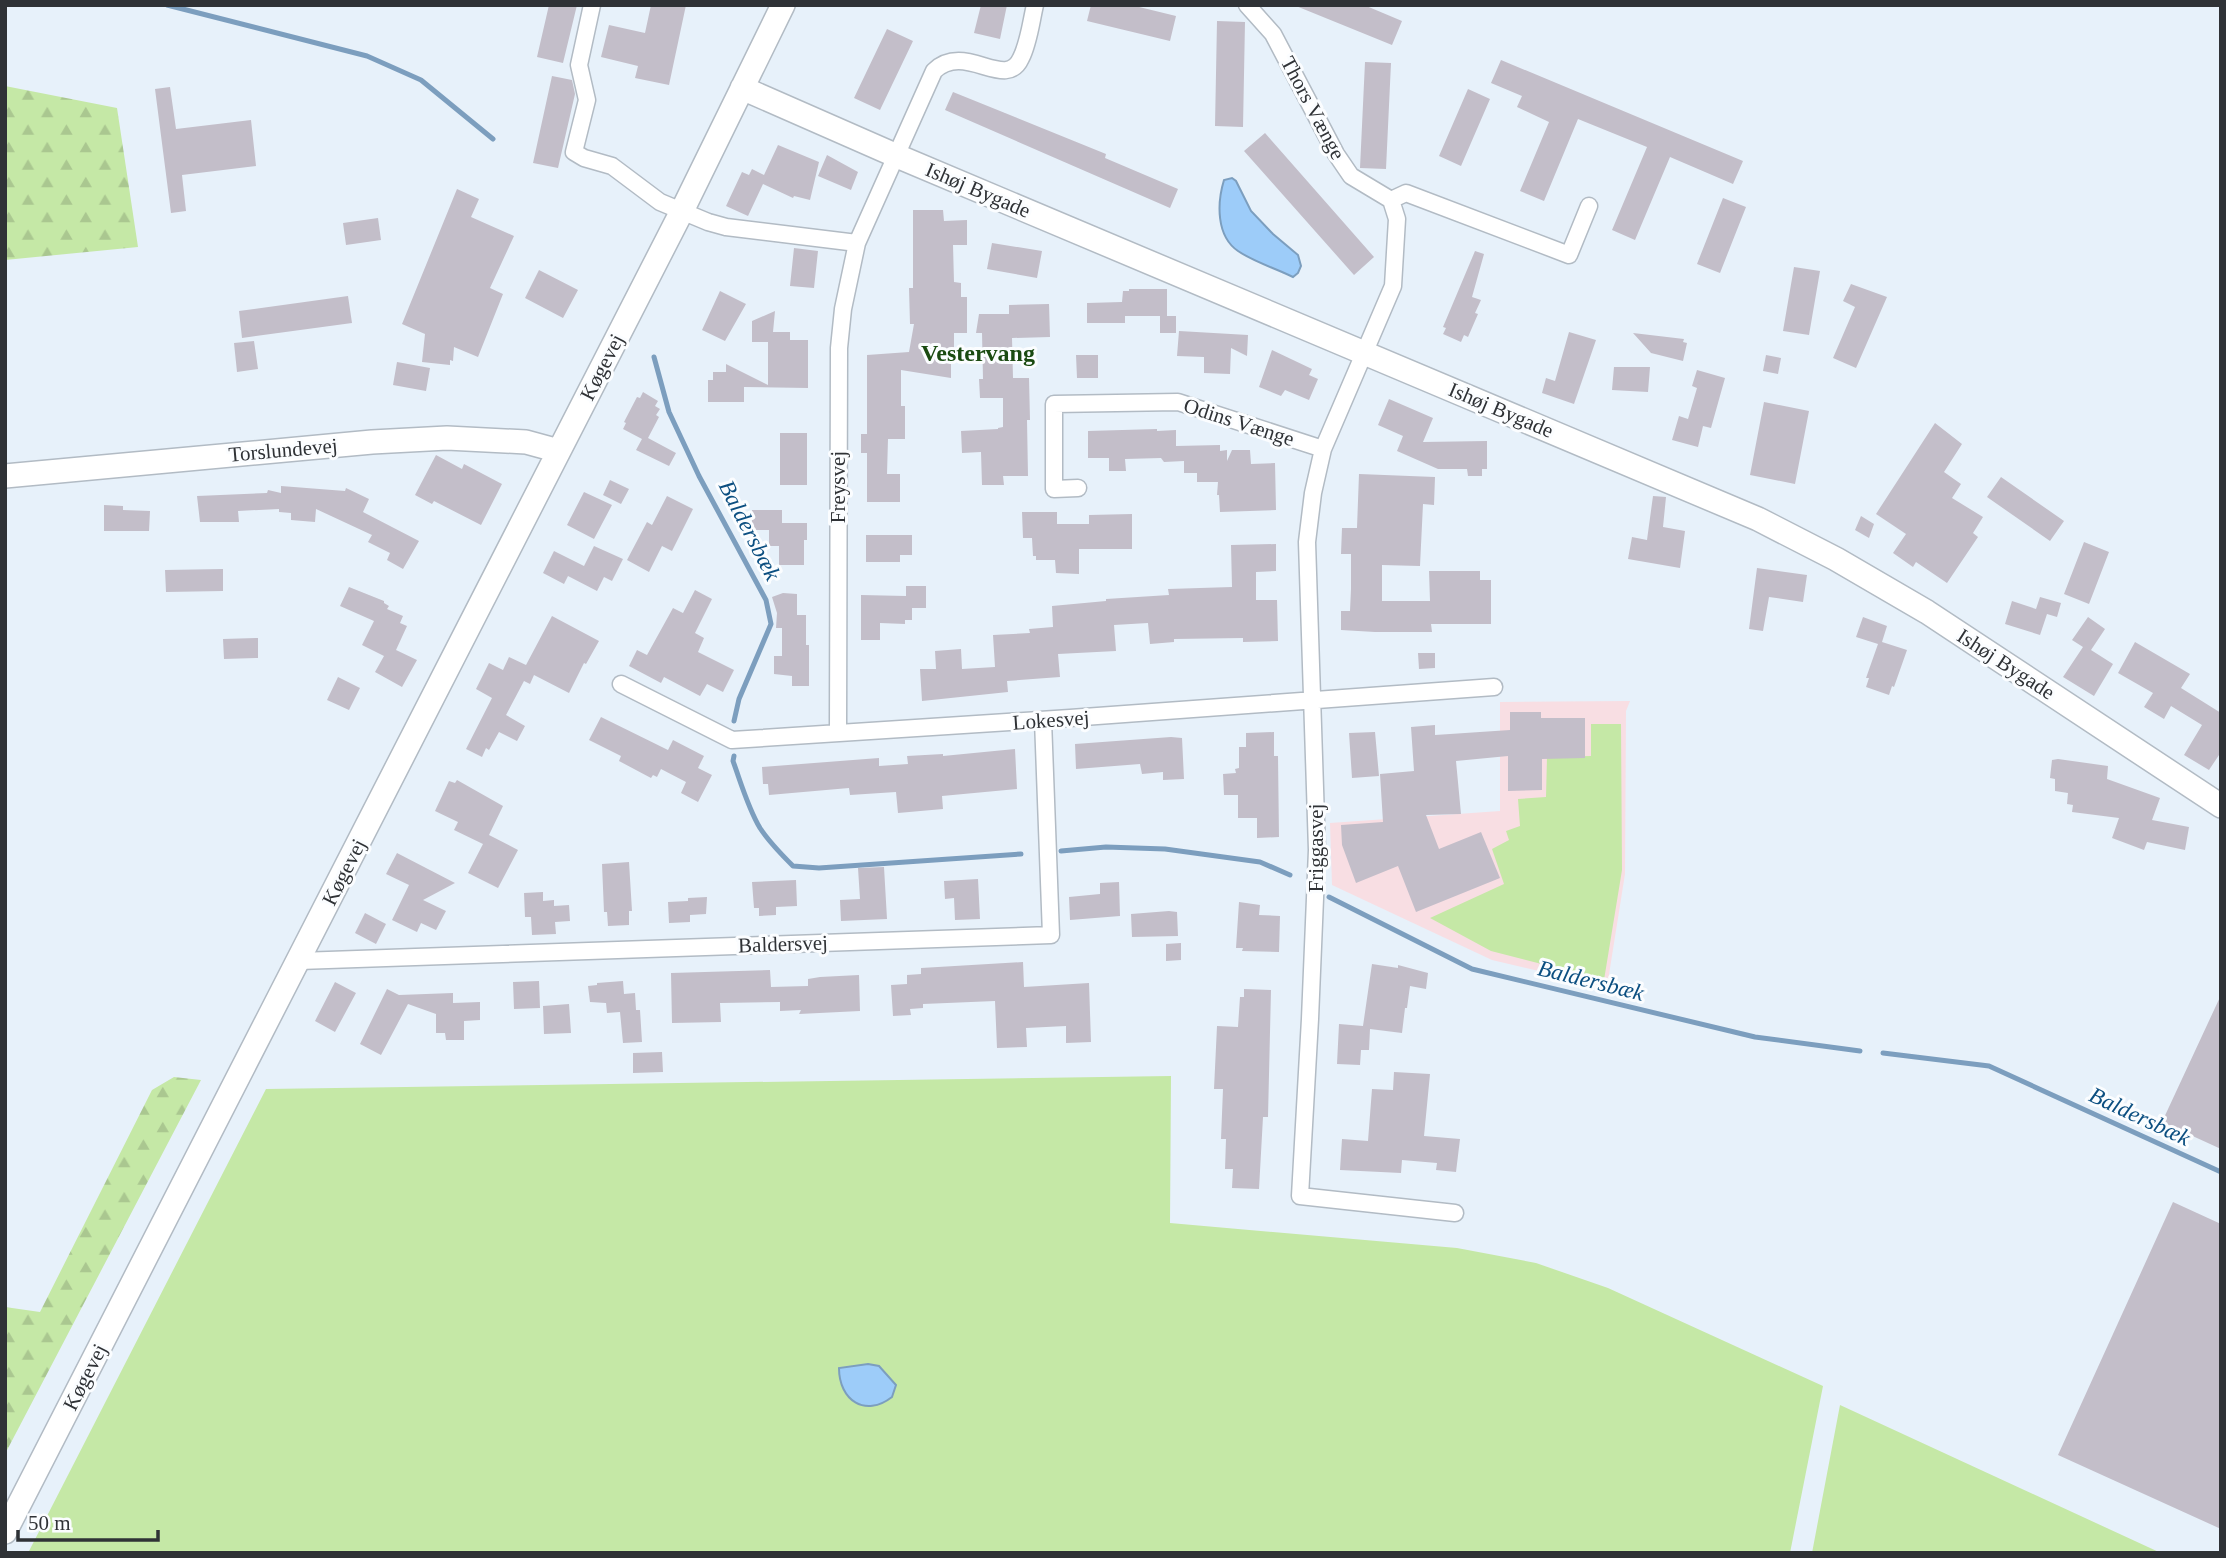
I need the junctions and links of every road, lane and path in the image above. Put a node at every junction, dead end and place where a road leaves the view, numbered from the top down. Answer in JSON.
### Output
{"nodes":[{"id":1,"x":592,"y":5,"type":"edge"},
{"id":2,"x":783,"y":5,"type":"edge"},
{"id":3,"x":1035,"y":5,"type":"edge"},
{"id":4,"x":1247,"y":5,"type":"edge"},
{"id":5,"x":742,"y":88,"type":"junction"},
{"id":6,"x":897,"y":156,"type":"junction"},
{"id":7,"x":1391,"y":200,"type":"junction"},
{"id":8,"x":1589,"y":206,"type":"dead end"},
{"id":9,"x":682,"y":211,"type":"junction"},
{"id":10,"x":857,"y":243,"type":"junction"},
{"id":11,"x":1363,"y":352,"type":"junction"},
{"id":12,"x":1323,"y":449,"type":"junction"},
{"id":13,"x":559,"y":452,"type":"junction"},
{"id":14,"x":5,"y":476,"type":"edge"},
{"id":15,"x":1078,"y":488,"type":"dead end"},
{"id":16,"x":621,"y":684,"type":"dead end"},
{"id":17,"x":1494,"y":687,"type":"dead end"},
{"id":18,"x":1314,"y":701,"type":"junction"},
{"id":19,"x":1043,"y":720,"type":"junction"},
{"id":20,"x":838,"y":733,"type":"junction"},
{"id":21,"x":2221,"y":806,"type":"edge"},
{"id":22,"x":299,"y":961,"type":"junction"},
{"id":23,"x":1455,"y":1213,"type":"dead end"},
{"id":24,"x":5,"y":1532,"type":"edge"}],
"edges":[{"from":1,"to":9,"type":"street"},
{"from":2,"to":5,"type":"street","name":"Køgevej"},
{"from":3,"to":6,"type":"street"},
{"from":4,"to":7,"type":"street","name":"Thors Vænge"},
{"from":5,"to":6,"type":"street","name":"Ishøj Bygade"},
{"from":5,"to":9,"type":"street","name":"Køgevej"},
{"from":6,"to":10,"type":"street","name":"Freysvej"},
{"from":6,"to":11,"type":"street","name":"Ishøj Bygade"},
{"from":7,"to":8,"type":"street"},
{"from":7,"to":11,"type":"street"},
{"from":9,"to":10,"type":"street"},
{"from":9,"to":13,"type":"street","name":"Køgevej"},
{"from":10,"to":20,"type":"street","name":"Freysvej"},
{"from":11,"to":12,"type":"street","name":"Friggasvej"},
{"from":11,"to":21,"type":"street","name":"Ishøj Bygade"},
{"from":12,"to":15,"type":"street","name":"Odins Vænge"},
{"from":12,"to":18,"type":"street","name":"Friggasvej"},
{"from":13,"to":14,"type":"street","name":"Torslundevej"},
{"from":13,"to":22,"type":"street","name":"Køgevej"},
{"from":16,"to":20,"type":"street","name":"Lokesvej"},
{"from":17,"to":18,"type":"street","name":"Lokesvej"},
{"from":18,"to":19,"type":"street","name":"Lokesvej"},
{"from":18,"to":23,"type":"street","name":"Friggasvej"},
{"from":19,"to":20,"type":"street","name":"Lokesvej"},
{"from":19,"to":22,"type":"street","name":"Baldersvej"},
{"from":22,"to":24,"type":"street","name":"Køgevej"}]}
